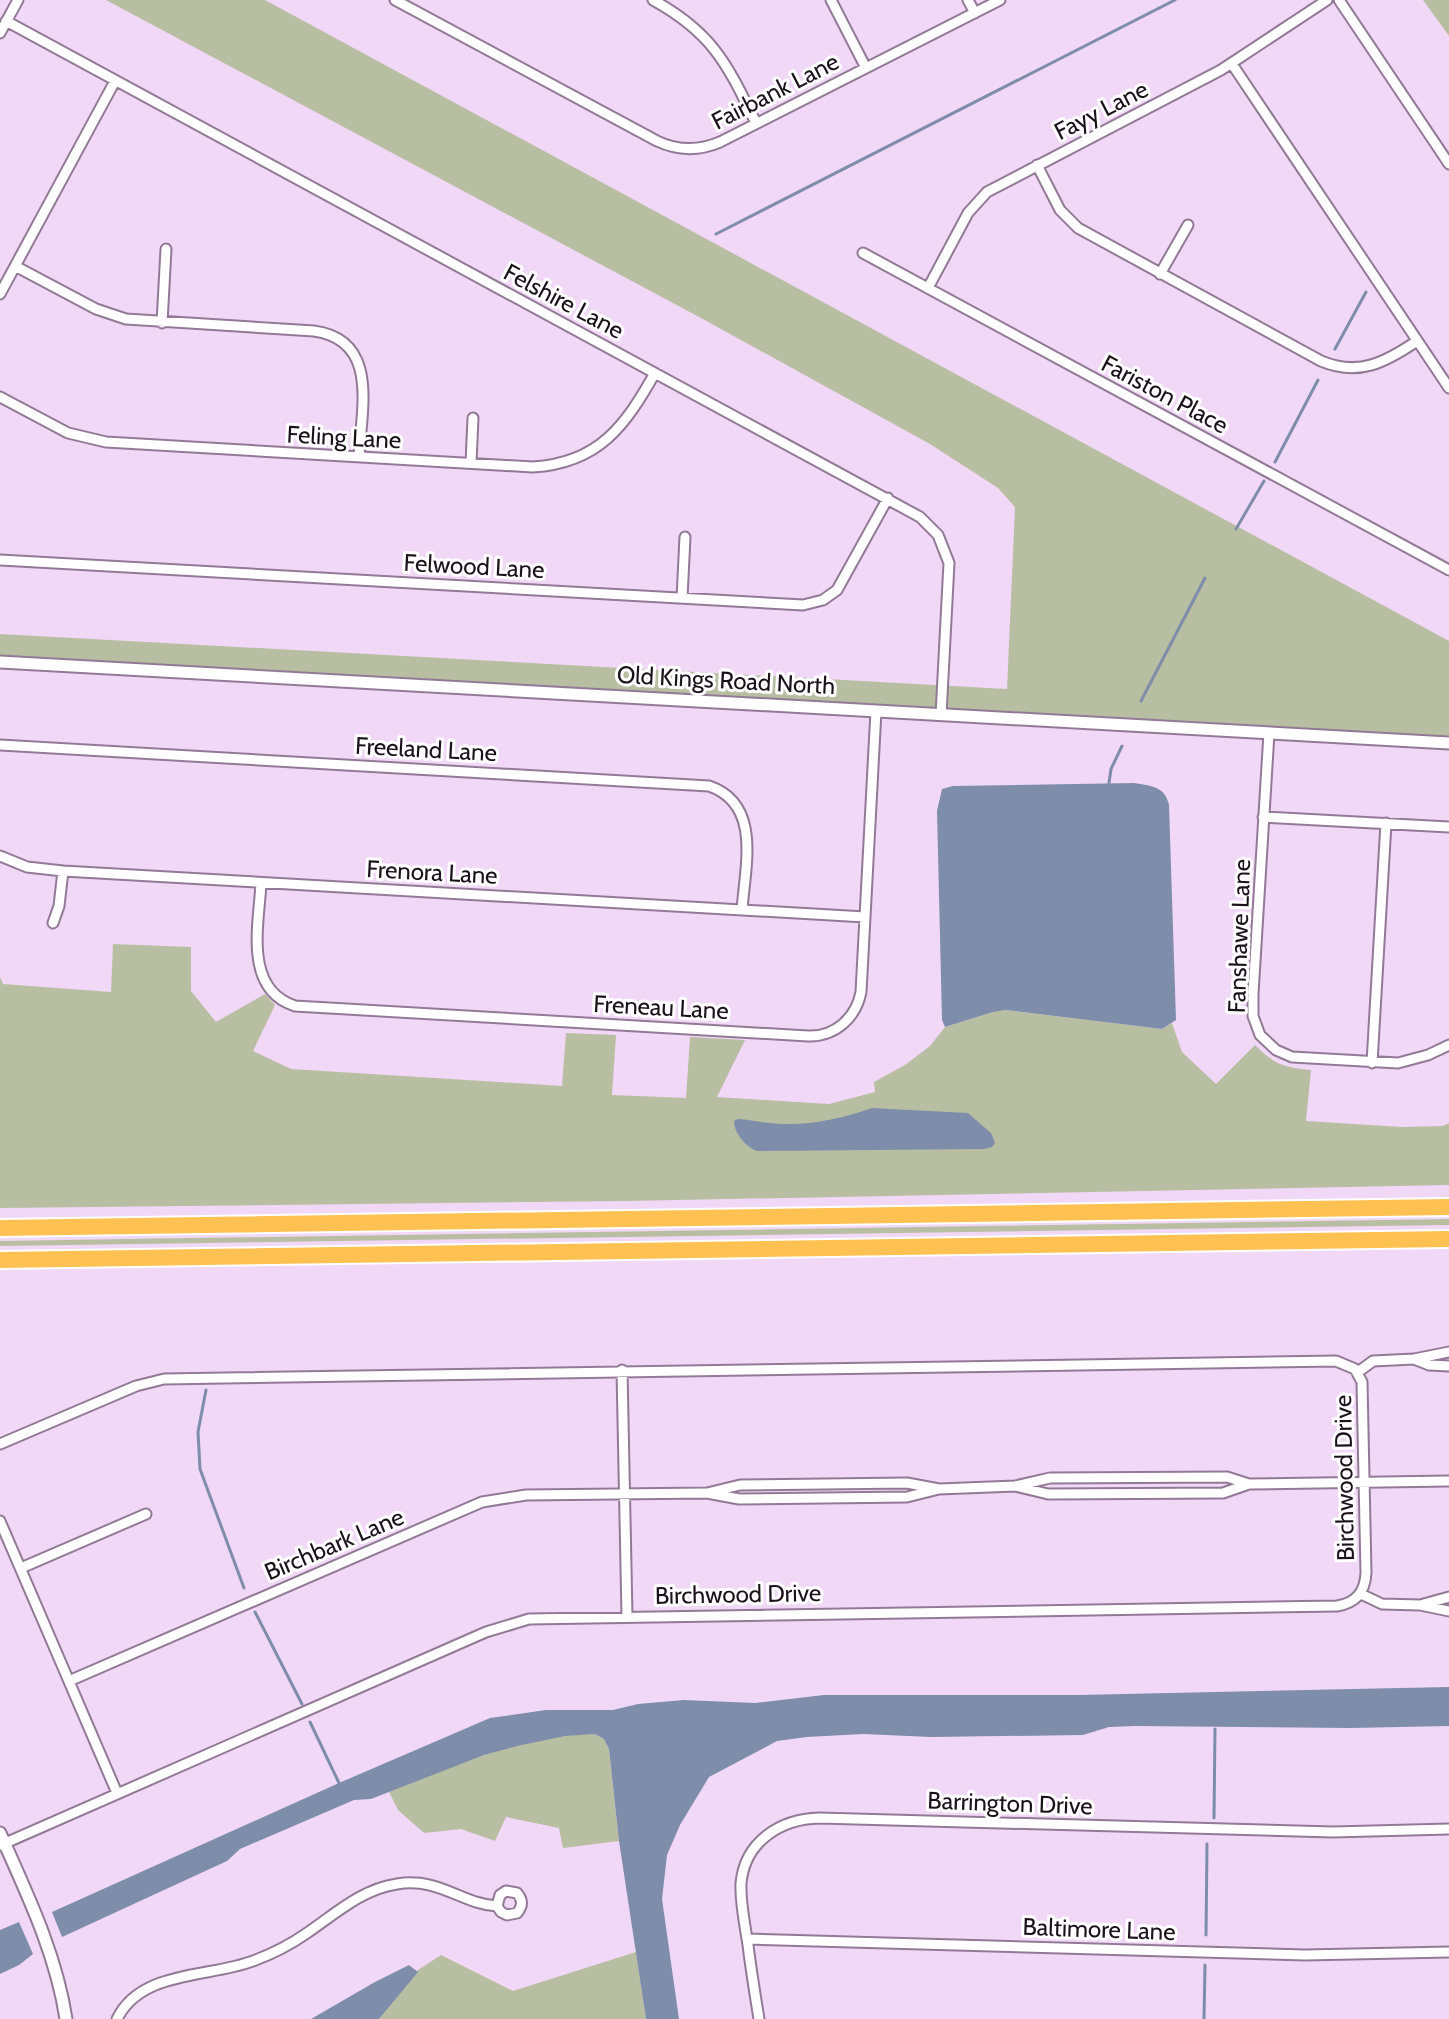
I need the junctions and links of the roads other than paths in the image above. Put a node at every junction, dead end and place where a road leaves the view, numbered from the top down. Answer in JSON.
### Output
{"nodes":[{"id":1,"x":18,"y":0,"type":"edge"},
{"id":2,"x":395,"y":0,"type":"edge"},
{"id":3,"x":653,"y":0,"type":"edge"},
{"id":4,"x":831,"y":0,"type":"edge"},
{"id":5,"x":968,"y":0,"type":"edge"},
{"id":6,"x":1000,"y":0,"type":"edge"},
{"id":7,"x":1327,"y":0,"type":"edge"},
{"id":8,"x":1339,"y":0,"type":"edge"},
{"id":9,"x":975,"y":13,"type":"junction"},
{"id":10,"x":6,"y":21,"type":"junction"},
{"id":11,"x":0,"y":33,"type":"edge"},
{"id":12,"x":1232,"y":64,"type":"junction"},
{"id":13,"x":866,"y":68,"type":"junction"},
{"id":14,"x":115,"y":81,"type":"junction"},
{"id":15,"x":756,"y":123,"type":"junction"},
{"id":16,"x":1449,"y":164,"type":"edge"},
{"id":17,"x":1037,"y":165,"type":"junction"},
{"id":18,"x":1188,"y":225,"type":"dead end"},
{"id":19,"x":166,"y":249,"type":"dead end"},
{"id":20,"x":863,"y":253,"type":"dead end"},
{"id":21,"x":15,"y":266,"type":"junction"},
{"id":22,"x":1160,"y":274,"type":"junction"},
{"id":23,"x":928,"y":288,"type":"junction"},
{"id":24,"x":0,"y":294,"type":"edge"},
{"id":25,"x":162,"y":323,"type":"junction"},
{"id":26,"x":1417,"y":341,"type":"junction"},
{"id":27,"x":655,"y":373,"type":"junction"},
{"id":28,"x":1449,"y":388,"type":"edge"},
{"id":29,"x":0,"y":397,"type":"edge"},
{"id":30,"x":473,"y":418,"type":"dead end"},
{"id":31,"x":359,"y":457,"type":"junction"},
{"id":32,"x":471,"y":463,"type":"junction"},
{"id":33,"x":888,"y":498,"type":"junction"},
{"id":34,"x":685,"y":537,"type":"dead end"},
{"id":35,"x":0,"y":560,"type":"edge"},
{"id":36,"x":1449,"y":570,"type":"edge"},
{"id":37,"x":682,"y":598,"type":"junction"},
{"id":38,"x":0,"y":662,"type":"edge"},
{"id":39,"x":876,"y":711,"type":"junction"},
{"id":40,"x":941,"y":715,"type":"junction"},
{"id":41,"x":1269,"y":733,"type":"junction"},
{"id":42,"x":1449,"y":743,"type":"edge"},
{"id":43,"x":0,"y":745,"type":"edge"},
{"id":44,"x":1263,"y":817,"type":"junction"},
{"id":45,"x":1386,"y":823,"type":"junction"},
{"id":46,"x":1449,"y":827,"type":"edge"},
{"id":47,"x":0,"y":856,"type":"edge"},
{"id":48,"x":63,"y":871,"type":"junction"},
{"id":49,"x":261,"y":883,"type":"junction"},
{"id":50,"x":742,"y":910,"type":"junction"},
{"id":51,"x":865,"y":917,"type":"junction"},
{"id":52,"x":53,"y":923,"type":"dead end"},
{"id":53,"x":1449,"y":1045,"type":"edge"},
{"id":54,"x":1372,"y":1063,"type":"junction"},
{"id":55,"x":1449,"y":1207,"type":"edge"},
{"id":56,"x":0,"y":1228,"type":"edge"},
{"id":57,"x":1449,"y":1239,"type":"edge"},
{"id":58,"x":0,"y":1260,"type":"edge"},
{"id":59,"x":1449,"y":1352,"type":"edge"},
{"id":60,"x":1414,"y":1359,"type":"junction"},
{"id":61,"x":1449,"y":1366,"type":"edge"},
{"id":62,"x":622,"y":1370,"type":"junction"},
{"id":63,"x":1358,"y":1372,"type":"junction"},
{"id":64,"x":0,"y":1444,"type":"edge"},
{"id":65,"x":1449,"y":1481,"type":"edge"},
{"id":66,"x":1365,"y":1483,"type":"junction"},
{"id":67,"x":1249,"y":1484,"type":"junction"},
{"id":68,"x":1015,"y":1486,"type":"junction"},
{"id":69,"x":626,"y":1495,"type":"junction"},
{"id":70,"x":146,"y":1514,"type":"dead end"},
{"id":71,"x":0,"y":1521,"type":"edge"},
{"id":72,"x":21,"y":1568,"type":"junction"},
{"id":73,"x":1361,"y":1594,"type":"junction"},
{"id":74,"x":1449,"y":1597,"type":"edge"},
{"id":75,"x":1420,"y":1605,"type":"junction"},
{"id":76,"x":1449,"y":1611,"type":"edge"},
{"id":77,"x":627,"y":1616,"type":"junction"},
{"id":78,"x":69,"y":1681,"type":"junction"},
{"id":79,"x":117,"y":1793,"type":"junction"},
{"id":80,"x":1449,"y":1829,"type":"edge"},
{"id":81,"x":2,"y":1841,"type":"edge"},
{"id":82,"x":497,"y":1906,"type":"dead end"},
{"id":83,"x":747,"y":1939,"type":"junction"},
{"id":84,"x":1449,"y":1952,"type":"edge"},
{"id":85,"x":64,"y":2019,"type":"edge"},
{"id":86,"x":117,"y":2019,"type":"edge"},
{"id":87,"x":759,"y":2019,"type":"edge"}],
"edges":[{"from":1,"to":10,"type":"street"},
{"from":2,"to":15,"type":"street","name":"Fairbank Lane"},
{"from":3,"to":15,"type":"street"},
{"from":4,"to":13,"type":"street"},
{"from":5,"to":9,"type":"street"},
{"from":6,"to":9,"type":"street","name":"Fairbank Lane"},
{"from":7,"to":12,"type":"street","name":"Fayy Lane"},
{"from":8,"to":16,"type":"street"},
{"from":9,"to":13,"type":"street","name":"Fairbank Lane"},
{"from":10,"to":11,"type":"street"},
{"from":10,"to":14,"type":"street","name":"Felshire Lane"},
{"from":12,"to":17,"type":"street","name":"Fayy Lane"},
{"from":12,"to":26,"type":"street"},
{"from":13,"to":15,"type":"street","name":"Fairbank Lane"},
{"from":14,"to":21,"type":"street"},
{"from":14,"to":27,"type":"street","name":"Felshire Lane"},
{"from":17,"to":22,"type":"street"},
{"from":17,"to":23,"type":"street","name":"Fayy Lane"},
{"from":18,"to":22,"type":"street"},
{"from":19,"to":25,"type":"street"},
{"from":20,"to":23,"type":"street","name":"Fariston Place"},
{"from":21,"to":24,"type":"street"},
{"from":21,"to":25,"type":"street"},
{"from":22,"to":26,"type":"street"},
{"from":23,"to":36,"type":"street","name":"Fariston Place"},
{"from":25,"to":31,"type":"street"},
{"from":26,"to":28,"type":"street"},
{"from":27,"to":32,"type":"street","name":"Feling Lane"},
{"from":27,"to":33,"type":"street","name":"Felshire Lane"},
{"from":29,"to":31,"type":"street","name":"Feling Lane"},
{"from":30,"to":32,"type":"street"},
{"from":31,"to":32,"type":"street","name":"Feling Lane"},
{"from":33,"to":37,"type":"street","name":"Felwood Lane"},
{"from":33,"to":40,"type":"street","name":"Felshire Lane"},
{"from":34,"to":37,"type":"street"},
{"from":35,"to":37,"type":"street","name":"Felwood Lane"},
{"from":38,"to":39,"type":"street","name":"Old Kings Road North"},
{"from":39,"to":40,"type":"street","name":"Old Kings Road North"},
{"from":39,"to":51,"type":"street","name":"Freneau Lane"},
{"from":40,"to":41,"type":"street","name":"Old Kings Road North"},
{"from":41,"to":42,"type":"street","name":"Old Kings Road North"},
{"from":41,"to":44,"type":"street","name":"Fanshawe Lane"},
{"from":43,"to":50,"type":"street","name":"Freeland Lane"},
{"from":44,"to":45,"type":"street"},
{"from":44,"to":54,"type":"street","name":"Fanshawe Lane"},
{"from":45,"to":46,"type":"street"},
{"from":45,"to":54,"type":"street"},
{"from":47,"to":48,"type":"street","name":"Frenora Lane"},
{"from":48,"to":49,"type":"street","name":"Frenora Lane"},
{"from":48,"to":52,"type":"street"},
{"from":49,"to":50,"type":"street","name":"Frenora Lane"},
{"from":49,"to":51,"type":"street","name":"Freneau Lane"},
{"from":50,"to":51,"type":"street","name":"Frenora Lane"},
{"from":53,"to":54,"type":"street","name":"Fanshawe Lane"},
{"from":55,"to":56,"type":"highway"},
{"from":57,"to":58,"type":"highway"},
{"from":59,"to":60,"type":"street"},
{"from":60,"to":61,"type":"street"},
{"from":60,"to":63,"type":"street"},
{"from":62,"to":63,"type":"street","name":"Birchwood Drive"},
{"from":62,"to":64,"type":"street","name":"Birchwood Drive"},
{"from":62,"to":69,"type":"street"},
{"from":63,"to":66,"type":"street","name":"Birchwood Drive"},
{"from":65,"to":66,"type":"street"},
{"from":66,"to":67,"type":"street"},
{"from":66,"to":73,"type":"street","name":"Birchwood Drive"},
{"from":67,"to":68,"type":"street"},
{"from":67,"to":68,"type":"street"},
{"from":68,"to":69,"type":"street","name":"Birchbark Lane"},
{"from":69,"to":77,"type":"street"},
{"from":69,"to":78,"type":"street","name":"Birchbark Lane"},
{"from":70,"to":72,"type":"street"},
{"from":71,"to":72,"type":"street"},
{"from":72,"to":78,"type":"street"},
{"from":73,"to":75,"type":"street"},
{"from":73,"to":77,"type":"street","name":"Birchwood Drive"},
{"from":74,"to":75,"type":"street"},
{"from":75,"to":76,"type":"street"},
{"from":77,"to":79,"type":"street","name":"Birchwood Drive"},
{"from":78,"to":79,"type":"street"},
{"from":79,"to":81,"type":"street","name":"Birchwood Drive"},
{"from":80,"to":83,"type":"street","name":"Barrington Drive"},
{"from":81,"to":85,"type":"street"},
{"from":82,"to":86,"type":"street"},
{"from":83,"to":84,"type":"street","name":"Baltimore Lane"},
{"from":83,"to":87,"type":"street","name":"Barrington Drive"}]}
